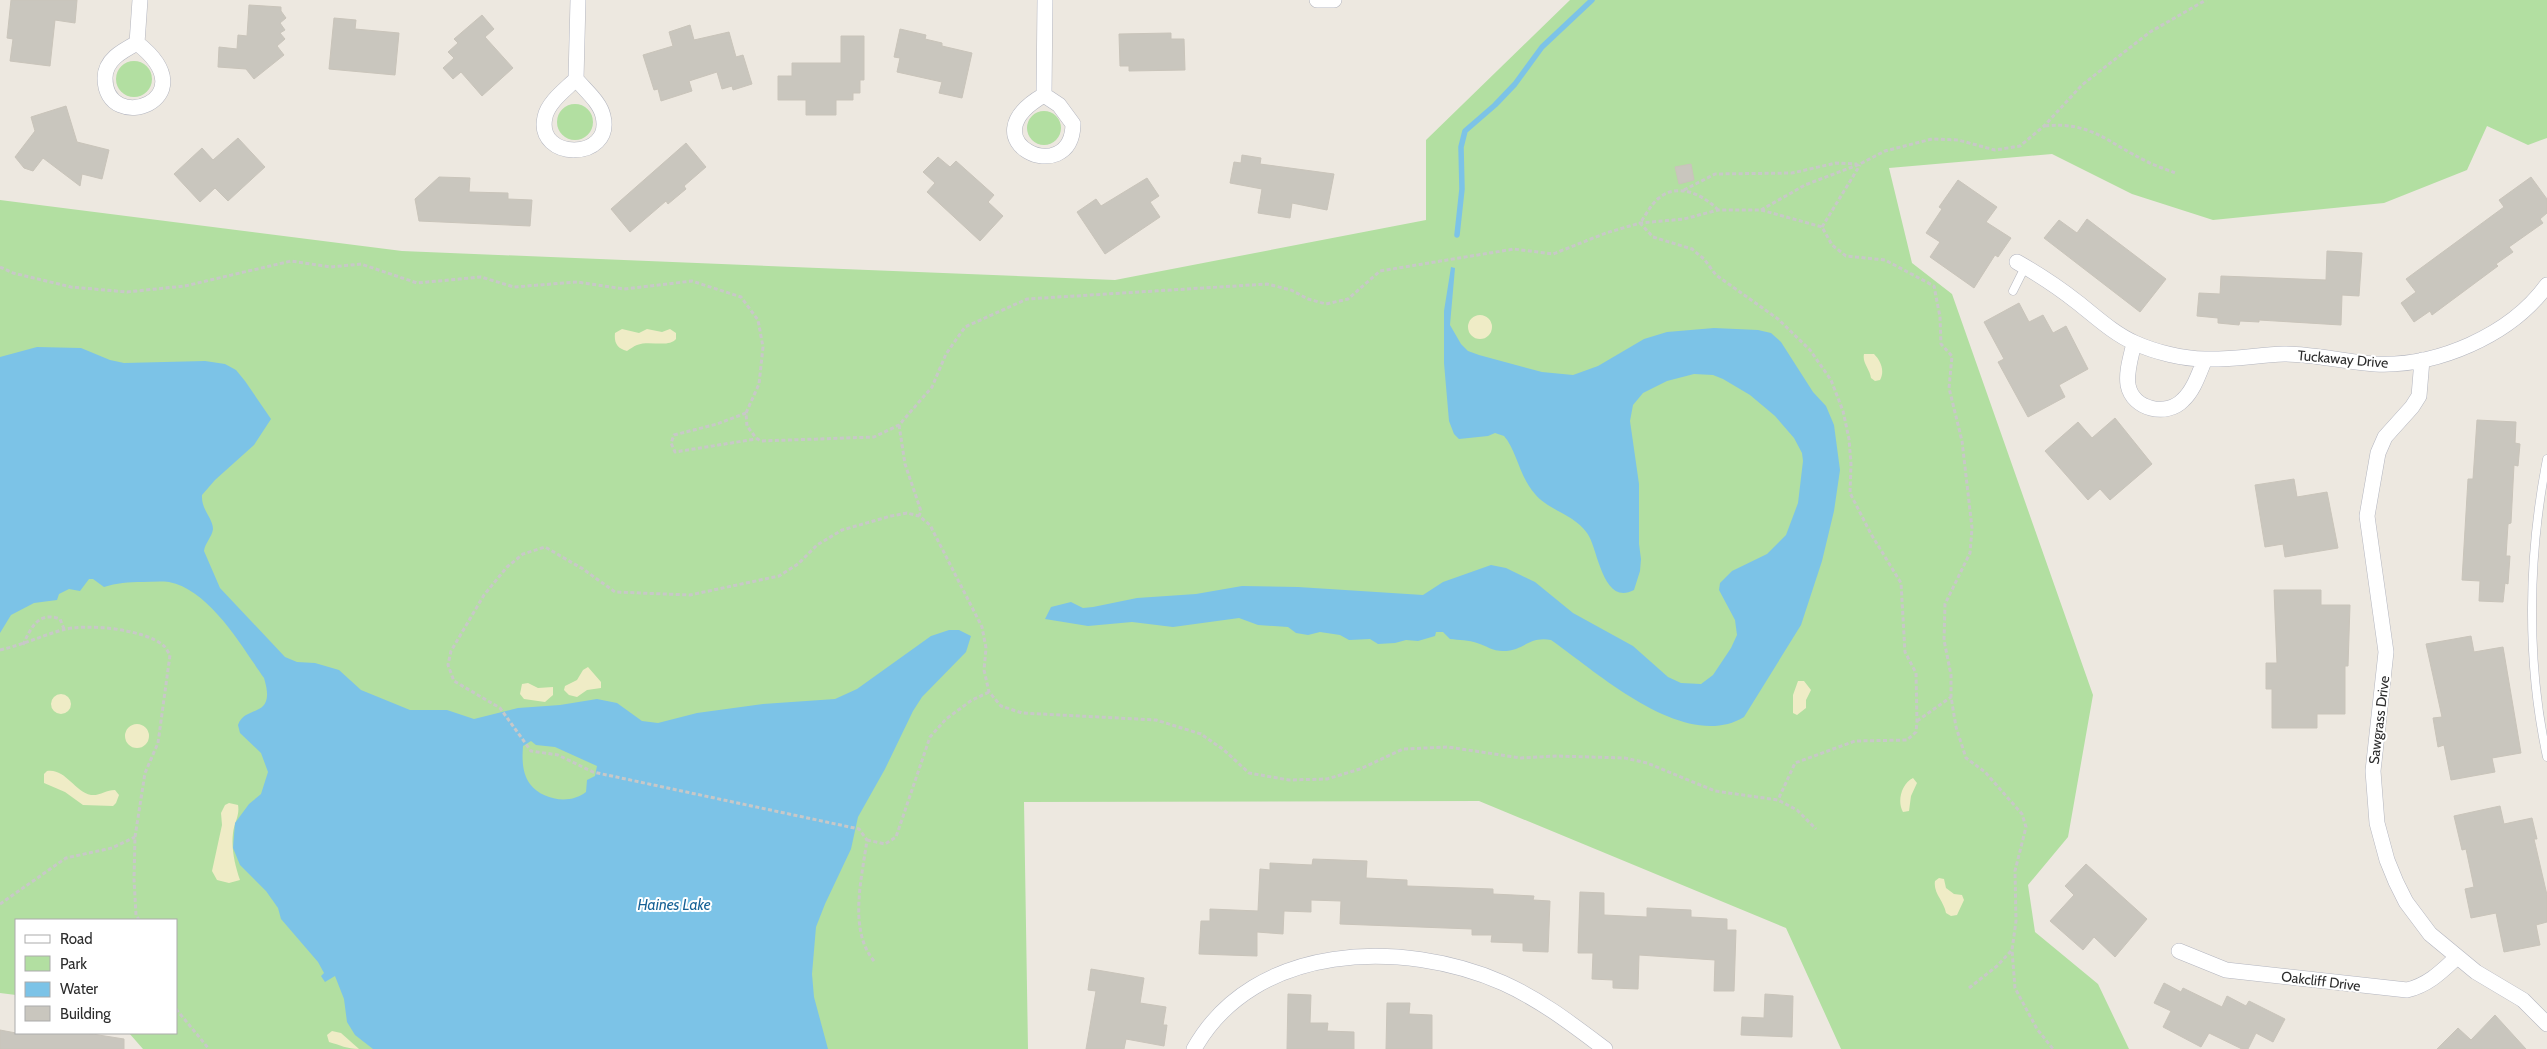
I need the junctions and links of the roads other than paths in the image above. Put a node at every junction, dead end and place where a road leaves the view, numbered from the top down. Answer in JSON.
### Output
{"nodes":[{"id":1,"x":140,"y":0,"type":"edge"},
{"id":2,"x":578,"y":0,"type":"edge"},
{"id":3,"x":1045,"y":0,"type":"edge"},
{"id":4,"x":1317,"y":0,"type":"edge"},
{"id":5,"x":1334,"y":0,"type":"edge"},
{"id":6,"x":136,"y":43,"type":"junction"},
{"id":7,"x":576,"y":79,"type":"junction"},
{"id":8,"x":1044,"y":94,"type":"dead end"},
{"id":9,"x":2021,"y":264,"type":"joint"},
{"id":10,"x":2547,"y":284,"type":"edge"},
{"id":11,"x":2013,"y":291,"type":"dead end"},
{"id":12,"x":2134,"y":343,"type":"junction"},
{"id":13,"x":2204,"y":360,"type":"junction"},
{"id":14,"x":2422,"y":360,"type":"junction"},
{"id":15,"x":2547,"y":459,"type":"edge"},
{"id":16,"x":2547,"y":757,"type":"edge"},
{"id":17,"x":2178,"y":951,"type":"dead end"},
{"id":18,"x":2456,"y":958,"type":"junction"},
{"id":19,"x":2547,"y":1024,"type":"edge"},
{"id":20,"x":1194,"y":1049,"type":"edge"},
{"id":21,"x":1605,"y":1049,"type":"edge"}],
"edges":[{"from":1,"to":6,"type":"street"},
{"from":2,"to":7,"type":"street"},
{"from":3,"to":8,"type":"street"},
{"from":4,"to":5,"type":"street"},
{"from":6,"to":6,"type":"street"},
{"from":7,"to":7,"type":"street"},
{"from":9,"to":11,"type":"lane"},
{"from":9,"to":12,"type":"street","name":"Tuckaway Drive"},
{"from":10,"to":14,"type":"street","name":"Tuckaway Drive"},
{"from":12,"to":13,"type":"street","name":"Tuckaway Drive"},
{"from":12,"to":13,"type":"street"},
{"from":13,"to":14,"type":"street","name":"Tuckaway Drive"},
{"from":14,"to":18,"type":"street","name":"Sawgrass Drive"},
{"from":15,"to":16,"type":"lane"},
{"from":17,"to":18,"type":"street","name":"Oakcliff Drive"},
{"from":18,"to":19,"type":"street","name":"Sawgrass Drive"},
{"from":20,"to":21,"type":"street"}]}
